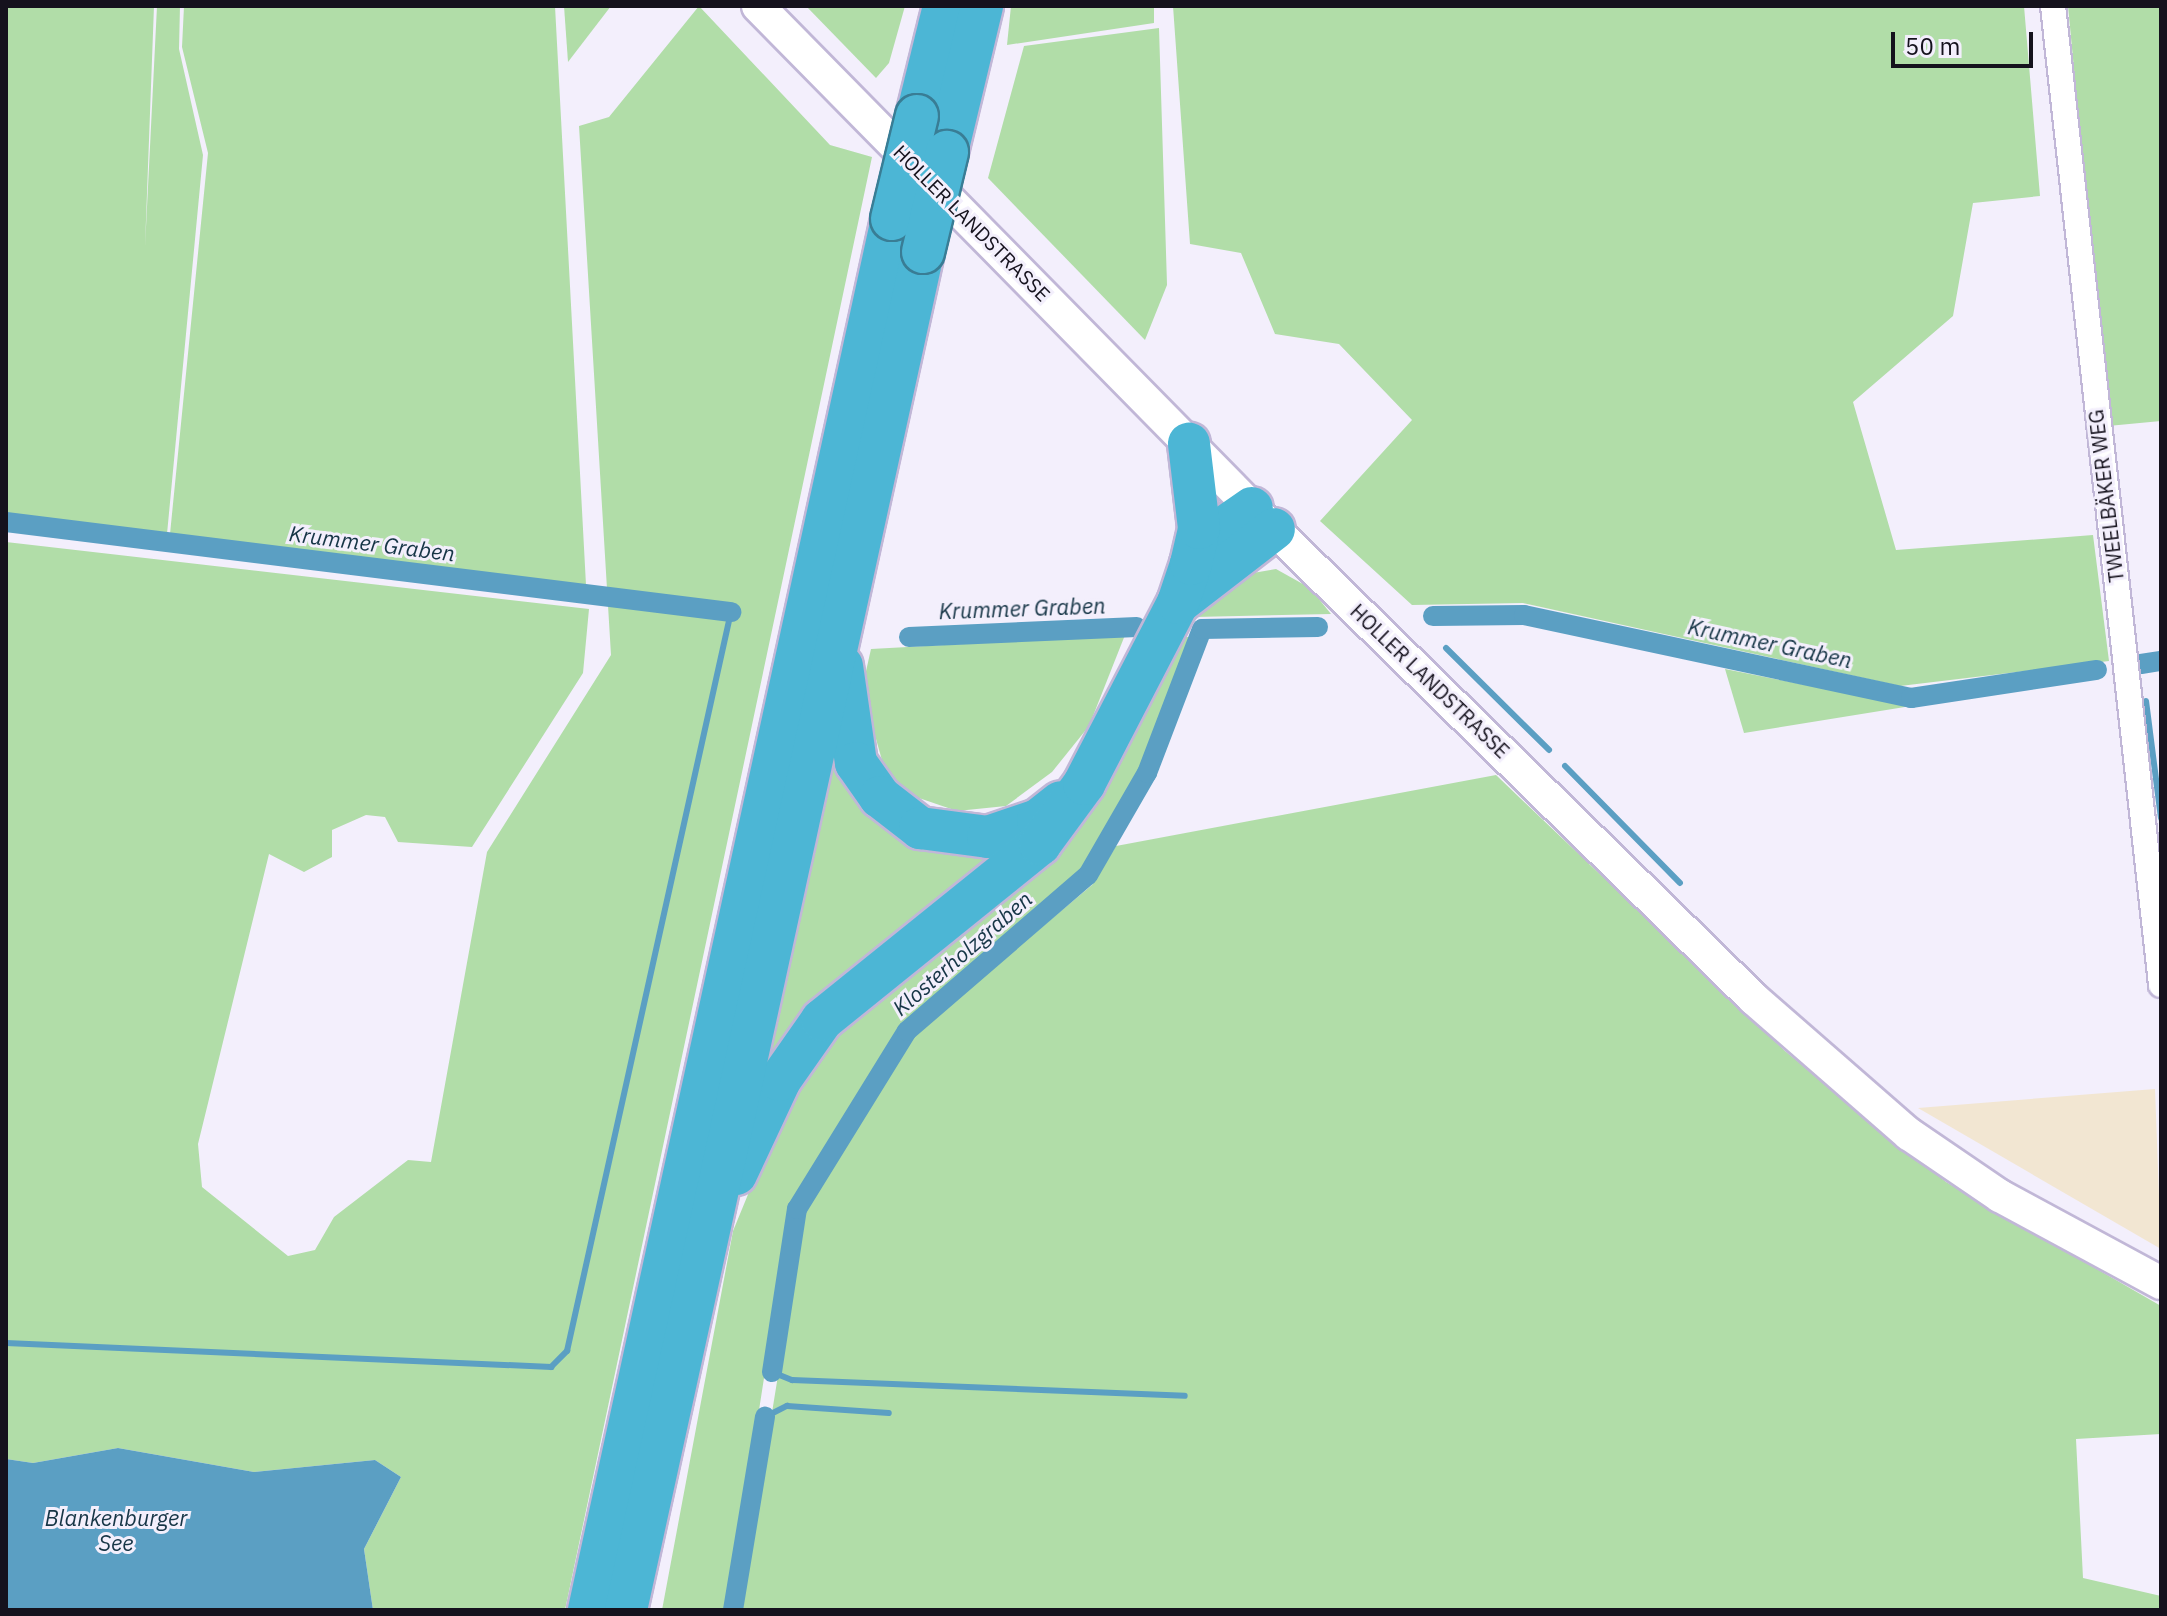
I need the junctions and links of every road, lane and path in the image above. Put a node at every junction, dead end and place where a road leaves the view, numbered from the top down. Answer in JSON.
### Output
{"nodes":[{"id":1,"x":758,"y":6,"type":"edge"},
{"id":2,"x":944,"y":6,"type":"edge"},
{"id":3,"x":982,"y":6,"type":"edge"},
{"id":4,"x":2053,"y":6,"type":"edge"},
{"id":5,"x":1189,"y":444,"type":"junction"},
{"id":6,"x":1263,"y":518,"type":"junction"},
{"id":7,"x":1185,"y":584,"type":"junction"},
{"id":8,"x":835,"y":632,"type":"junction"},
{"id":9,"x":1084,"y":784,"type":"junction"},
{"id":10,"x":2161,"y":985,"type":"edge"},
{"id":11,"x":705,"y":1227,"type":"junction"},
{"id":12,"x":2161,"y":1283,"type":"edge"},
{"id":13,"x":589,"y":1610,"type":"edge"},
{"id":14,"x":626,"y":1610,"type":"edge"}],
"edges":[{"from":1,"to":5,"type":"main road","name":"HOLLER LANDSTRASSE"},
{"from":2,"to":13,"type":"highway","bridge":true},
{"from":3,"to":8,"type":"highway","bridge":true},
{"from":4,"to":10,"type":"street","name":"TWEELBÄKER WEG"},
{"from":5,"to":6,"type":"main road","name":"HOLLER LANDSTRASSE"},
{"from":5,"to":7,"type":"highway"},
{"from":6,"to":7,"type":"highway"},
{"from":6,"to":12,"type":"main road","name":"HOLLER LANDSTRASSE"},
{"from":7,"to":9,"type":"highway"},
{"from":8,"to":9,"type":"highway"},
{"from":8,"to":11,"type":"highway"},
{"from":9,"to":11,"type":"highway"},
{"from":11,"to":14,"type":"highway"}]}
